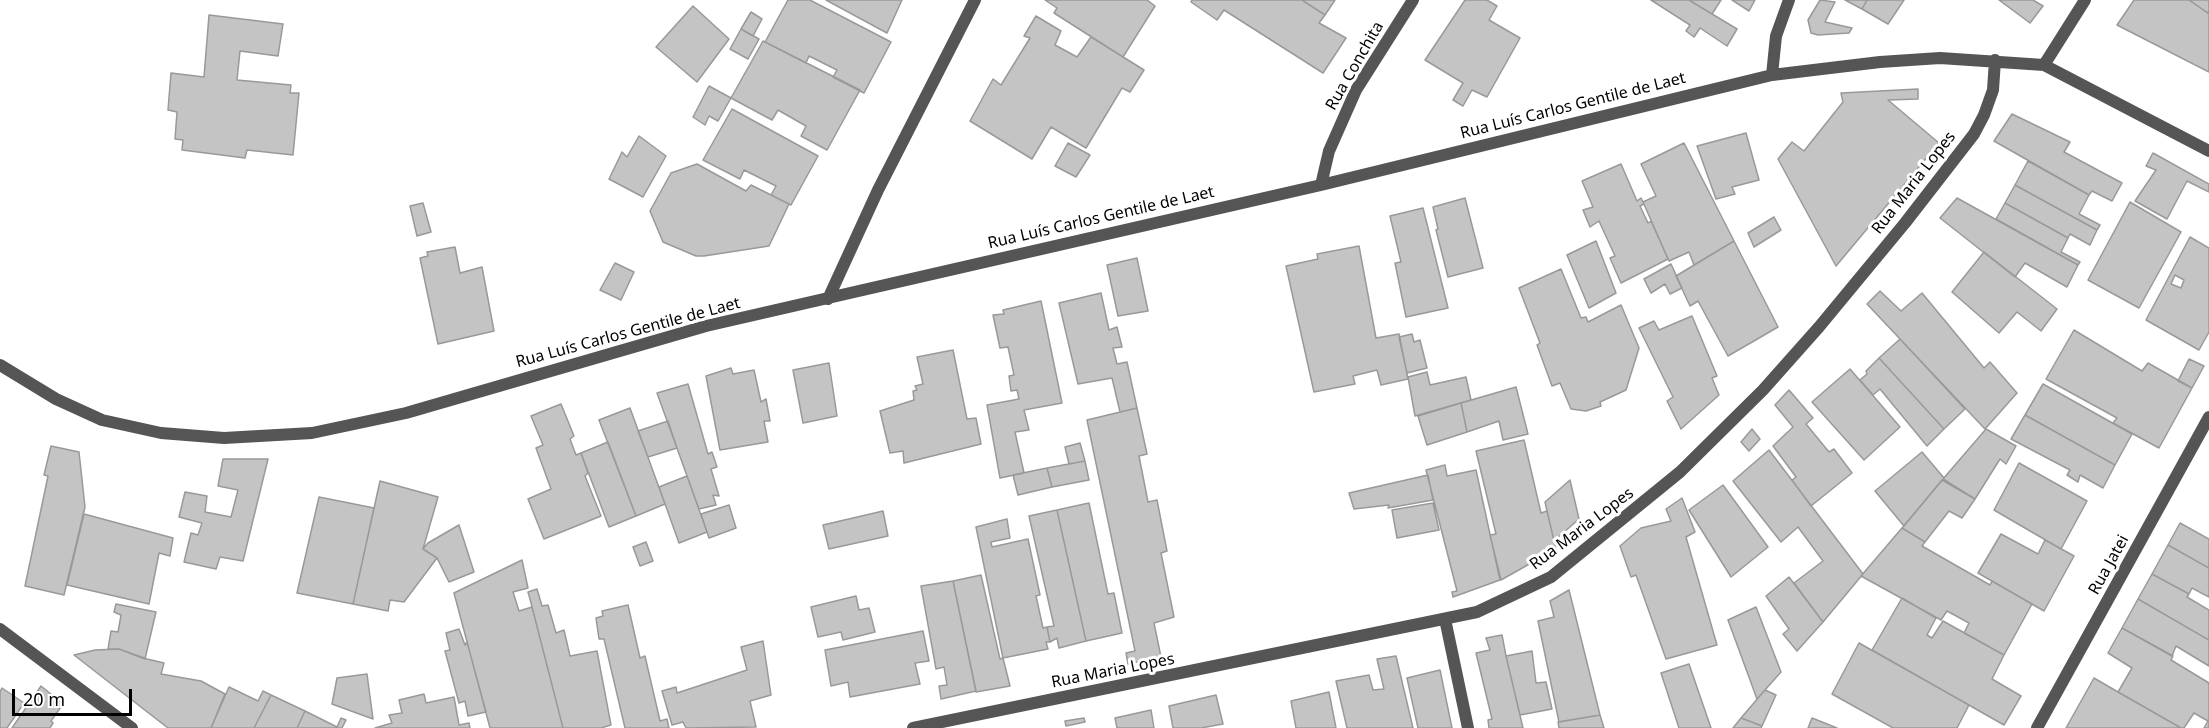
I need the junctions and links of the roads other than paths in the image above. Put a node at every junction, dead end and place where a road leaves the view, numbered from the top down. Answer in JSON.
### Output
{"nodes":[{"id":1,"x":975,"y":0,"type":"edge"},
{"id":2,"x":1413,"y":0,"type":"edge"},
{"id":3,"x":1789,"y":0,"type":"edge"},
{"id":4,"x":2085,"y":0,"type":"edge"},
{"id":5,"x":1995,"y":60,"type":"junction"},
{"id":6,"x":2044,"y":65,"type":"junction"},
{"id":7,"x":1772,"y":75,"type":"junction"},
{"id":8,"x":2209,"y":151,"type":"edge"},
{"id":9,"x":1321,"y":185,"type":"junction"},
{"id":10,"x":828,"y":299,"type":"junction"},
{"id":11,"x":0,"y":365,"type":"edge"},
{"id":12,"x":2209,"y":417,"type":"edge"},
{"id":13,"x":1445,"y":619,"type":"junction"},
{"id":14,"x":0,"y":629,"type":"edge"},
{"id":15,"x":132,"y":728,"type":"edge"},
{"id":16,"x":913,"y":728,"type":"edge"},
{"id":17,"x":1468,"y":728,"type":"edge"},
{"id":18,"x":2037,"y":728,"type":"edge"}],
"edges":[{"from":1,"to":10,"type":"street"},
{"from":2,"to":9,"type":"street","name":"Rua Conchita"},
{"from":3,"to":7,"type":"street"},
{"from":4,"to":6,"type":"street"},
{"from":5,"to":6,"type":"street","name":"Rua Luís Carlos Gentile de Laet"},
{"from":5,"to":7,"type":"street","name":"Rua Luís Carlos Gentile de Laet"},
{"from":5,"to":13,"type":"street","name":"Rua Maria Lopes"},
{"from":6,"to":8,"type":"street","name":"Rua Luís Carlos Gentile de Laet"},
{"from":7,"to":9,"type":"street","name":"Rua Luís Carlos Gentile de Laet"},
{"from":9,"to":10,"type":"street","name":"Rua Luís Carlos Gentile de Laet"},
{"from":10,"to":11,"type":"street","name":"Rua Luís Carlos Gentile de Laet"},
{"from":12,"to":18,"type":"street","name":"Rua Jatei"},
{"from":13,"to":16,"type":"street","name":"Rua Maria Lopes"},
{"from":13,"to":17,"type":"street"},
{"from":14,"to":15,"type":"street"}]}
